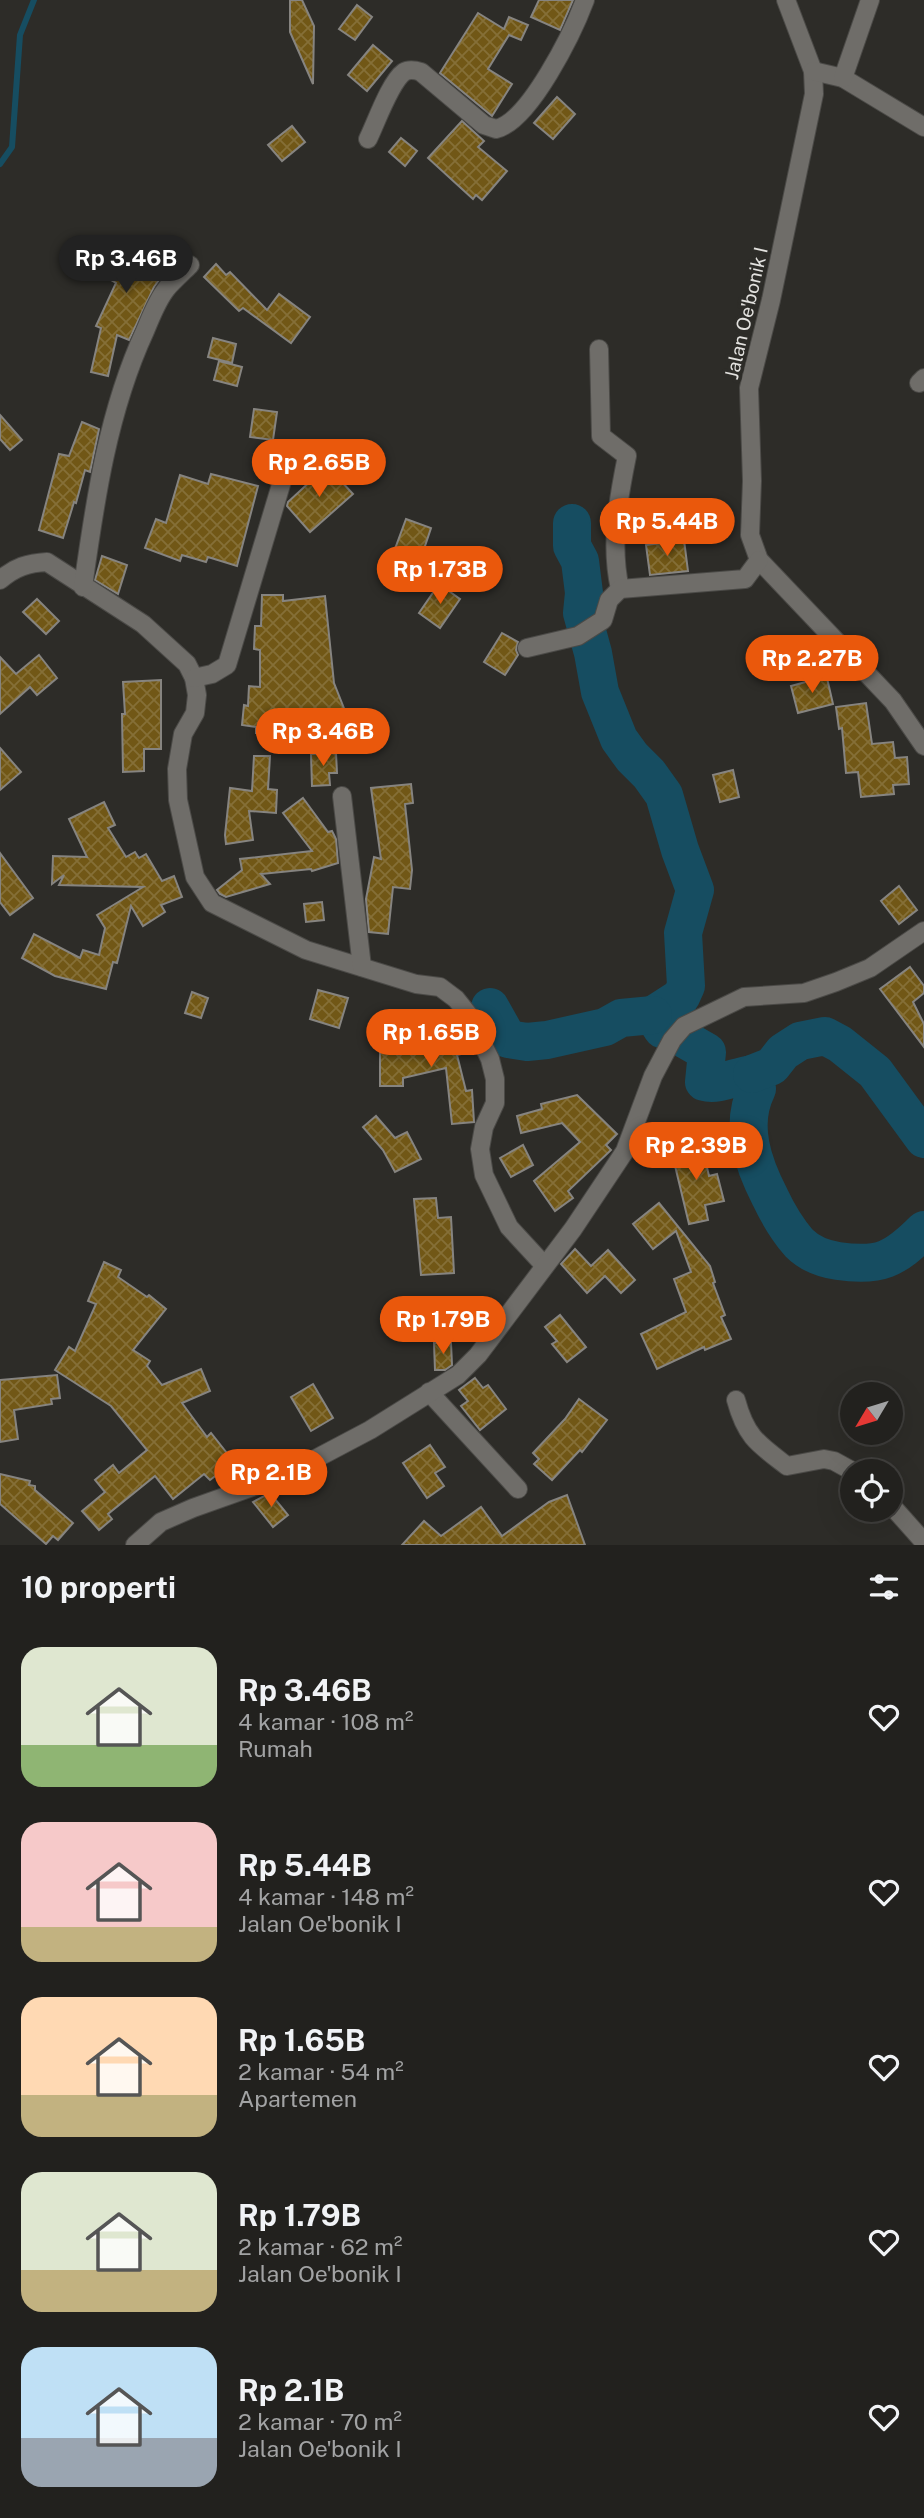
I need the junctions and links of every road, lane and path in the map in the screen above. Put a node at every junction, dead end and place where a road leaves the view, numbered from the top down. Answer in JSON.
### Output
{"nodes":[{"id":1,"x":585,"y":0,"type":"edge"},
{"id":2,"x":786,"y":0,"type":"edge"},
{"id":3,"x":870,"y":0,"type":"edge"},
{"id":4,"x":813,"y":71,"type":"junction"},
{"id":5,"x":843,"y":79,"type":"junction"},
{"id":6,"x":924,"y":127,"type":"edge"},
{"id":7,"x":368,"y":139,"type":"dead end"},
{"id":8,"x":190,"y":265,"type":"dead end"},
{"id":9,"x":599,"y":349,"type":"dead end"},
{"id":10,"x":283,"y":478,"type":"dead end"},
{"id":11,"x":759,"y":560,"type":"junction"},
{"id":12,"x":0,"y":580,"type":"edge"},
{"id":13,"x":83,"y":587,"type":"junction"},
{"id":14,"x":620,"y":589,"type":"junction"},
{"id":15,"x":527,"y":648,"type":"dead end"},
{"id":16,"x":194,"y":678,"type":"junction"},
{"id":17,"x":924,"y":746,"type":"edge"},
{"id":18,"x":342,"y":796,"type":"dead end"},
{"id":19,"x":924,"y":931,"type":"edge"},
{"id":20,"x":362,"y":967,"type":"junction"},
{"id":21,"x":544,"y":1265,"type":"junction"},
{"id":22,"x":429,"y":1392,"type":"junction"},
{"id":23,"x":736,"y":1399,"type":"dead end"},
{"id":24,"x":840,"y":1466,"type":"edge"},
{"id":25,"x":518,"y":1489,"type":"dead end"},
{"id":26,"x":903,"y":1518,"type":"edge"},
{"id":27,"x":924,"y":1542,"type":"edge"},
{"id":28,"x":135,"y":1545,"type":"edge"}],
"edges":[{"from":1,"to":7,"type":"street"},
{"from":2,"to":4,"type":"street","name":"Jalan Oe'bonik I"},
{"from":3,"to":5,"type":"street"},
{"from":4,"to":5,"type":"street"},
{"from":4,"to":11,"type":"street","name":"Jalan Oe'bonik I"},
{"from":5,"to":6,"type":"street"},
{"from":8,"to":13,"type":"street"},
{"from":9,"to":14,"type":"street"},
{"from":10,"to":16,"type":"street"},
{"from":11,"to":14,"type":"street"},
{"from":11,"to":17,"type":"street","name":"Jalan Oe'bonik I"},
{"from":12,"to":13,"type":"street"},
{"from":13,"to":16,"type":"street"},
{"from":14,"to":15,"type":"street"},
{"from":16,"to":20,"type":"street"},
{"from":18,"to":20,"type":"street"},
{"from":19,"to":21,"type":"street"},
{"from":20,"to":21,"type":"street"},
{"from":21,"to":22,"type":"street"},
{"from":22,"to":25,"type":"street"},
{"from":22,"to":28,"type":"street"},
{"from":23,"to":24,"type":"street"},
{"from":26,"to":27,"type":"street"}]}
